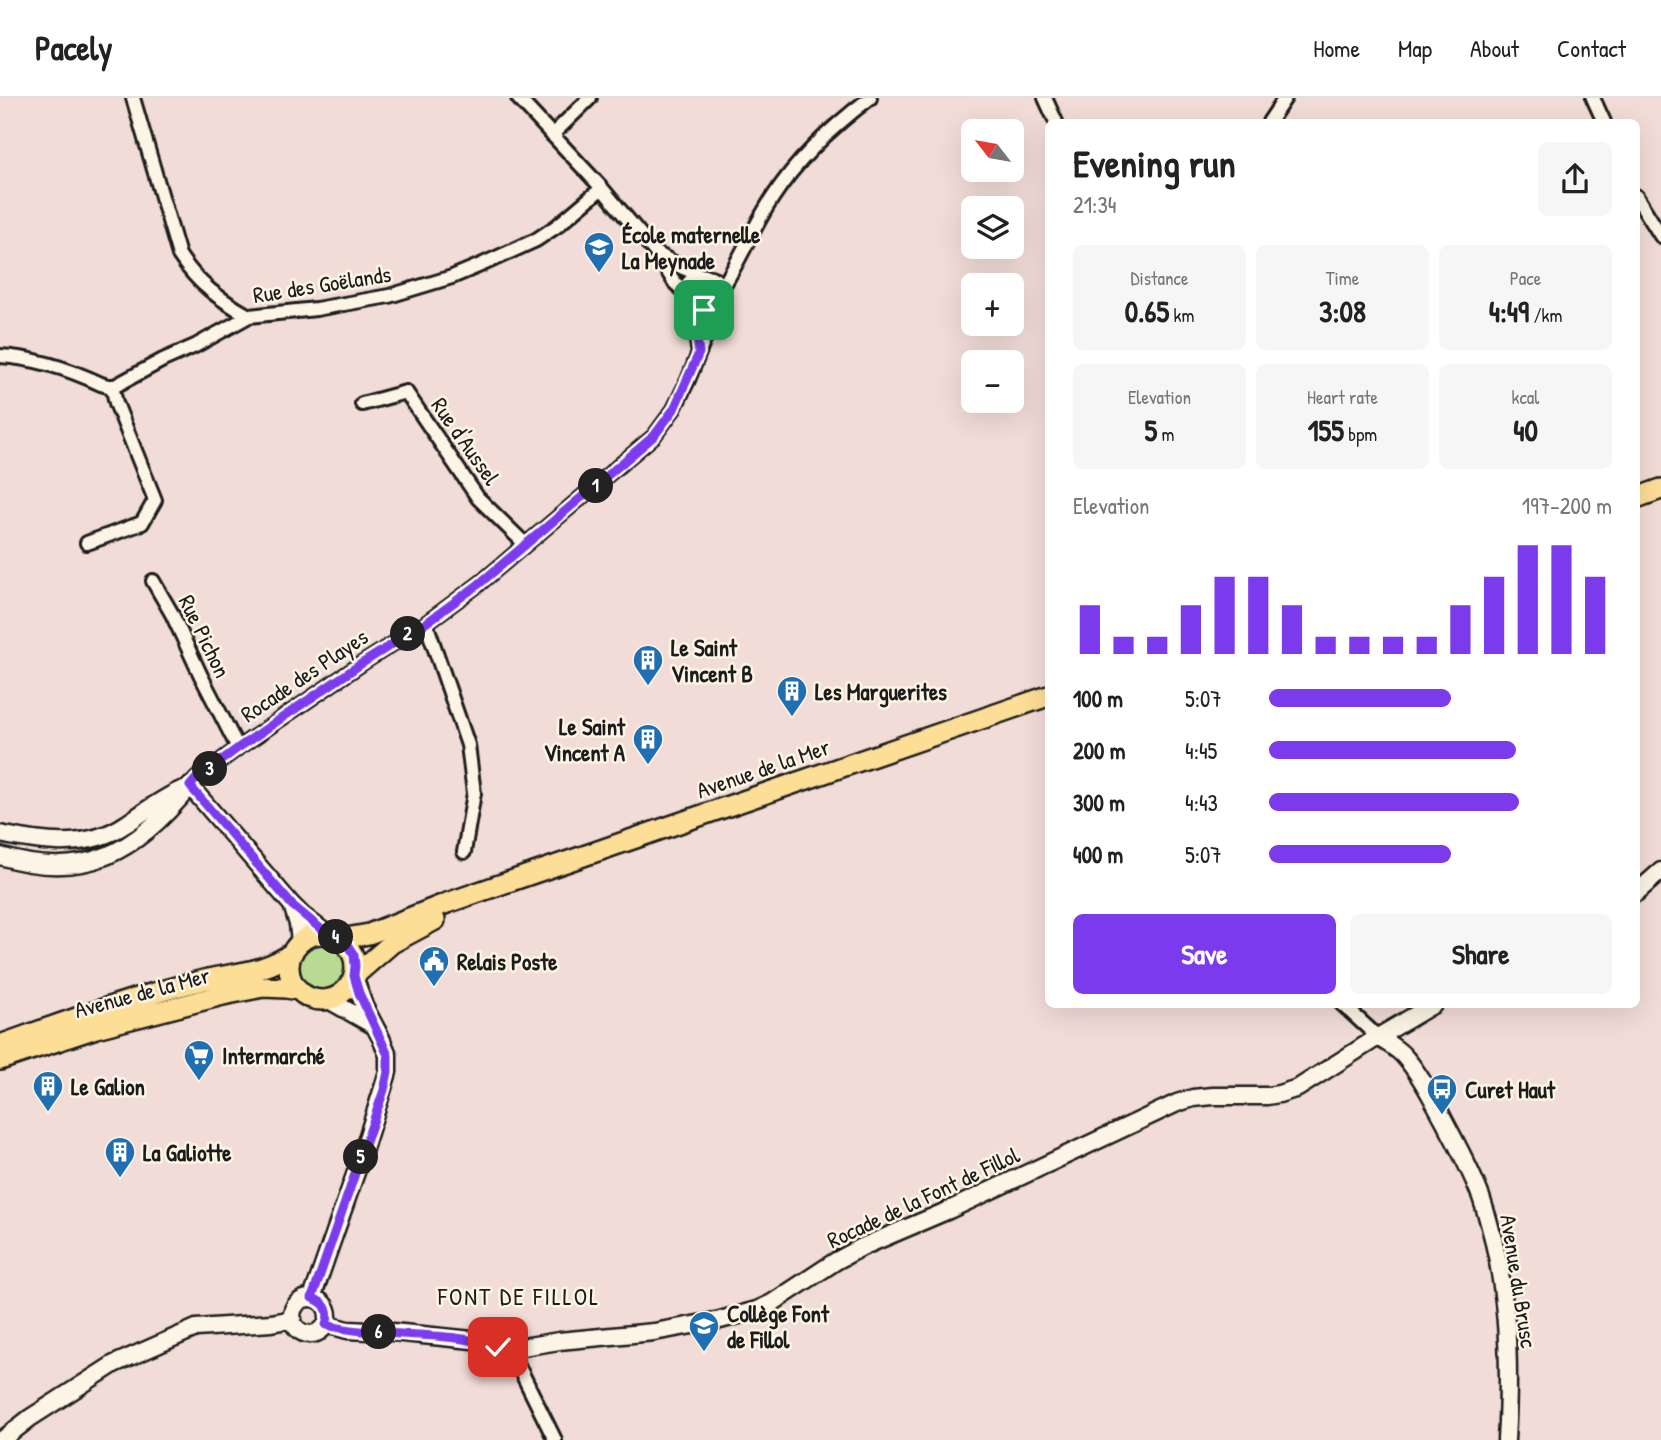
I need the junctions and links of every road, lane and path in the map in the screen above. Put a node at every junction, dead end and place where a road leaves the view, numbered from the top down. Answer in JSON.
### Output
{"nodes":[{"id":1,"x":133,"y":98,"type":"edge"},
{"id":2,"x":518,"y":98,"type":"edge"},
{"id":3,"x":590,"y":98,"type":"edge"},
{"id":4,"x":870,"y":98,"type":"edge"},
{"id":5,"x":1045,"y":98,"type":"edge"},
{"id":6,"x":1285,"y":98,"type":"edge"},
{"id":7,"x":1593,"y":98,"type":"edge"},
{"id":8,"x":1055,"y":119,"type":"edge"},
{"id":9,"x":1271,"y":119,"type":"edge"},
{"id":10,"x":1603,"y":119,"type":"edge"},
{"id":11,"x":552,"y":135,"type":"junction"},
{"id":12,"x":602,"y":188,"type":"junction"},
{"id":13,"x":1640,"y":203,"type":"edge"},
{"id":14,"x":1661,"y":236,"type":"edge"},
{"id":15,"x":656,"y":253,"type":"junction"},
{"id":16,"x":738,"y":263,"type":"junction"},
{"id":17,"x":706,"y":276,"type":"junction"},
{"id":18,"x":719,"y":296,"type":"junction"},
{"id":19,"x":687,"y":298,"type":"junction"},
{"id":20,"x":250,"y":316,"type":"junction"},
{"id":21,"x":699,"y":353,"type":"junction"},
{"id":22,"x":0,"y":356,"type":"edge"},
{"id":23,"x":112,"y":386,"type":"junction"},
{"id":24,"x":362,"y":404,"type":"dead end"},
{"id":25,"x":87,"y":543,"type":"dead end"},
{"id":26,"x":525,"y":544,"type":"junction"},
{"id":27,"x":153,"y":581,"type":"dead end"},
{"id":28,"x":426,"y":623,"type":"junction"},
{"id":29,"x":1045,"y":697,"type":"edge"},
{"id":30,"x":238,"y":748,"type":"junction"},
{"id":31,"x":190,"y":786,"type":"junction"},
{"id":32,"x":0,"y":834,"type":"edge"},
{"id":33,"x":464,"y":852,"type":"dead end"},
{"id":34,"x":0,"y":856,"type":"edge"},
{"id":35,"x":1661,"y":871,"type":"edge"},
{"id":36,"x":494,"y":888,"type":"junction"},
{"id":37,"x":1640,"y":889,"type":"edge"},
{"id":38,"x":292,"y":905,"type":"junction"},
{"id":39,"x":334,"y":936,"type":"junction"},
{"id":40,"x":296,"y":947,"type":"junction"},
{"id":41,"x":354,"y":976,"type":"junction"},
{"id":42,"x":299,"y":990,"type":"junction"},
{"id":43,"x":327,"y":999,"type":"junction"},
{"id":44,"x":1346,"y":1008,"type":"edge"},
{"id":45,"x":1427,"y":1008,"type":"edge"},
{"id":46,"x":373,"y":1025,"type":"junction"},
{"id":47,"x":1378,"y":1037,"type":"junction"},
{"id":48,"x":0,"y":1045,"type":"edge"},
{"id":49,"x":0,"y":1060,"type":"edge"},
{"id":50,"x":312,"y":1298,"type":"junction"},
{"id":51,"x":293,"y":1319,"type":"junction"},
{"id":52,"x":326,"y":1325,"type":"junction"},
{"id":53,"x":510,"y":1349,"type":"junction"},
{"id":54,"x":2,"y":1440,"type":"edge"},
{"id":55,"x":555,"y":1440,"type":"edge"},
{"id":56,"x":1506,"y":1440,"type":"edge"}],
"edges":[{"from":1,"to":20,"type":"street"},
{"from":2,"to":11,"type":"street"},
{"from":3,"to":11,"type":"street"},
{"from":4,"to":16,"type":"street","name":"Rocade des Playes"},
{"from":5,"to":8,"type":"street"},
{"from":6,"to":9,"type":"street"},
{"from":7,"to":10,"type":"street"},
{"from":11,"to":12,"type":"street"},
{"from":12,"to":15,"type":"street"},
{"from":12,"to":20,"type":"street","name":"Rue des Goëlands"},
{"from":13,"to":14,"type":"street"},
{"from":15,"to":17,"type":"street"},
{"from":15,"to":19,"type":"street"},
{"from":16,"to":17,"type":"street"},
{"from":16,"to":18,"type":"street","name":"Rocade des Playes"},
{"from":17,"to":18,"type":"street"},
{"from":17,"to":19,"type":"street"},
{"from":18,"to":19,"type":"street"},
{"from":18,"to":21,"type":"street","name":"Rocade des Playes"},
{"from":19,"to":21,"type":"street"},
{"from":20,"to":23,"type":"street","name":"Rue des Goëlands"},
{"from":21,"to":26,"type":"street","name":"Rocade des Playes"},
{"from":22,"to":23,"type":"street"},
{"from":23,"to":25,"type":"street"},
{"from":24,"to":26,"type":"street","name":"Rue d'Aussel"},
{"from":26,"to":28,"type":"street","name":"Rocade des Playes"},
{"from":27,"to":30,"type":"street","name":"Rue Pichon"},
{"from":28,"to":30,"type":"street","name":"Rocade des Playes"},
{"from":28,"to":33,"type":"street"},
{"from":29,"to":36,"type":"main road","name":"Avenue de la Mer"},
{"from":30,"to":31,"type":"street","name":"Rocade des Playes"},
{"from":31,"to":32,"type":"street","name":"Rocade des Playes"},
{"from":31,"to":34,"type":"street","name":"Rocade des Playes"},
{"from":31,"to":38,"type":"street"},
{"from":35,"to":37,"type":"street"},
{"from":36,"to":39,"type":"main road","name":"Avenue de la Mer"},
{"from":36,"to":41,"type":"main road","name":"Avenue de la Mer"},
{"from":38,"to":39,"type":"street"},
{"from":38,"to":40,"type":"street"},
{"from":39,"to":40,"type":"main road"},
{"from":39,"to":41,"type":"main road"},
{"from":40,"to":42,"type":"main road"},
{"from":40,"to":48,"type":"main road","name":"Avenue de la Mer"},
{"from":41,"to":43,"type":"main road"},
{"from":41,"to":46,"type":"street"},
{"from":42,"to":43,"type":"main road"},
{"from":42,"to":49,"type":"main road","name":"Avenue de la Mer"},
{"from":43,"to":46,"type":"street"},
{"from":44,"to":47,"type":"street"},
{"from":45,"to":47,"type":"street","name":"Rocade de la Font de Fillol"},
{"from":46,"to":50,"type":"street"},
{"from":47,"to":53,"type":"street","name":"Rocade de la Font de Fillol"},
{"from":47,"to":56,"type":"street","name":"Avenue du Brusc"},
{"from":50,"to":51,"type":"street"},
{"from":50,"to":52,"type":"street"},
{"from":51,"to":52,"type":"street"},
{"from":51,"to":54,"type":"street"},
{"from":52,"to":53,"type":"street","name":"Rocade de la Font de Fillol"},
{"from":53,"to":55,"type":"street"}]}
